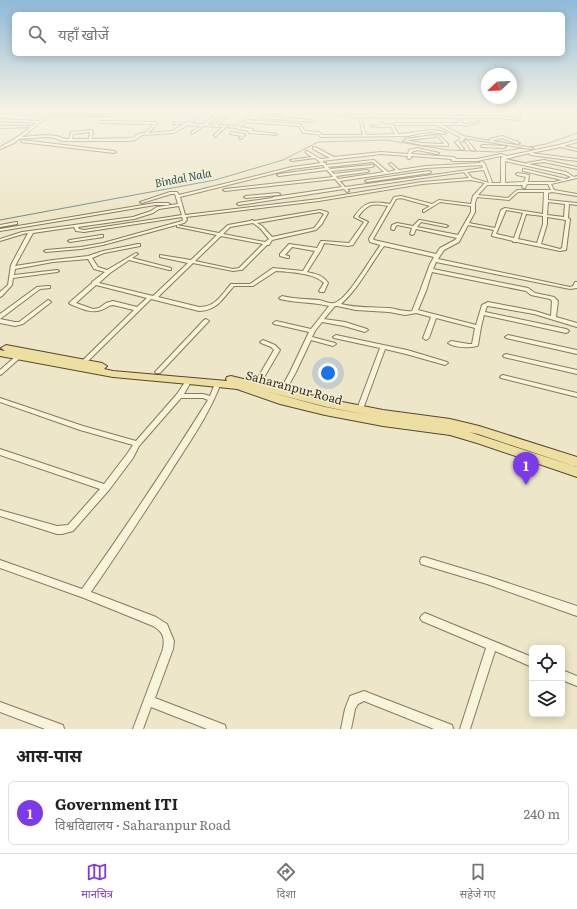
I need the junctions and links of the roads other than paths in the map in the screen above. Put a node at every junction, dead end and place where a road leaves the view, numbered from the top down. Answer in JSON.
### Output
{"nodes":[{"id":1,"x":69,"y":146,"type":"edge"},
{"id":2,"x":460,"y":146,"type":"edge"},
{"id":3,"x":471,"y":146,"type":"edge"},
{"id":4,"x":484,"y":146,"type":"edge"},
{"id":5,"x":491,"y":146,"type":"joint"},
{"id":6,"x":513,"y":146,"type":"edge"},
{"id":7,"x":562,"y":146,"type":"joint"},
{"id":8,"x":314,"y":148,"type":"dead end"},
{"id":9,"x":462,"y":149,"type":"dead end"},
{"id":10,"x":524,"y":149,"type":"dead end"},
{"id":11,"x":576,"y":149,"type":"edge"},
{"id":12,"x":473,"y":150,"type":"dead end"},
{"id":13,"x":486,"y":150,"type":"dead end"},
{"id":14,"x":493,"y":150,"type":"dead end"},
{"id":15,"x":532,"y":150,"type":"junction"},
{"id":16,"x":114,"y":152,"type":"dead end"},
{"id":17,"x":307,"y":152,"type":"dead end"},
{"id":18,"x":571,"y":152,"type":"dead end"},
{"id":19,"x":527,"y":153,"type":"junction"},
{"id":20,"x":518,"y":155,"type":"junction"},
{"id":21,"x":577,"y":156,"type":"edge"},
{"id":22,"x":316,"y":157,"type":"junction"},
{"id":23,"x":409,"y":157,"type":"junction"},
{"id":24,"x":333,"y":158,"type":"junction"},
{"id":25,"x":449,"y":158,"type":"junction"},
{"id":26,"x":504,"y":158,"type":"junction"},
{"id":27,"x":292,"y":160,"type":"dead end"},
{"id":28,"x":320,"y":160,"type":"junction"},
{"id":29,"x":456,"y":160,"type":"junction"},
{"id":30,"x":544,"y":160,"type":"junction"},
{"id":31,"x":577,"y":160,"type":"edge"},
{"id":32,"x":524,"y":163,"type":"junction"},
{"id":33,"x":391,"y":164,"type":"dead end"},
{"id":34,"x":483,"y":164,"type":"junction"},
{"id":35,"x":372,"y":166,"type":"dead end"},
{"id":36,"x":426,"y":166,"type":"junction"},
{"id":37,"x":572,"y":167,"type":"junction"},
{"id":38,"x":327,"y":168,"type":"junction"},
{"id":39,"x":577,"y":168,"type":"edge"},
{"id":40,"x":485,"y":169,"type":"junction"},
{"id":41,"x":524,"y":170,"type":"dead end"},
{"id":42,"x":367,"y":171,"type":"dead end"},
{"id":43,"x":398,"y":171,"type":"junction"},
{"id":44,"x":464,"y":171,"type":"junction"},
{"id":45,"x":299,"y":172,"type":"junction"},
{"id":46,"x":387,"y":173,"type":"junction"},
{"id":47,"x":431,"y":174,"type":"junction"},
{"id":48,"x":518,"y":174,"type":"dead end"},
{"id":49,"x":568,"y":174,"type":"junction"},
{"id":50,"x":259,"y":177,"type":"junction"},
{"id":51,"x":575,"y":177,"type":"edge"},
{"id":52,"x":254,"y":178,"type":"junction"},
{"id":53,"x":335,"y":178,"type":"junction"},
{"id":54,"x":471,"y":179,"type":"junction"},
{"id":55,"x":567,"y":180,"type":"junction"},
{"id":56,"x":307,"y":181,"type":"junction"},
{"id":57,"x":367,"y":181,"type":"dead end"},
{"id":58,"x":438,"y":182,"type":"junction"},
{"id":59,"x":235,"y":183,"type":"junction"},
{"id":60,"x":488,"y":183,"type":"junction"},
{"id":61,"x":503,"y":183,"type":"junction"},
{"id":62,"x":549,"y":183,"type":"junction"},
{"id":63,"x":525,"y":184,"type":"junction"},
{"id":64,"x":259,"y":187,"type":"junction"},
{"id":65,"x":241,"y":188,"type":"junction"},
{"id":66,"x":345,"y":188,"type":"junction"},
{"id":67,"x":225,"y":190,"type":"dead end"},
{"id":68,"x":523,"y":190,"type":"junction"},
{"id":69,"x":301,"y":191,"type":"dead end"},
{"id":70,"x":547,"y":191,"type":"junction"},
{"id":71,"x":552,"y":191,"type":"junction"},
{"id":72,"x":351,"y":195,"type":"junction"},
{"id":73,"x":577,"y":195,"type":"edge"},
{"id":74,"x":178,"y":196,"type":"junction"},
{"id":75,"x":272,"y":196,"type":"junction"},
{"id":76,"x":476,"y":196,"type":"junction"},
{"id":77,"x":246,"y":197,"type":"dead end"},
{"id":78,"x":546,"y":201,"type":"junction"},
{"id":79,"x":181,"y":203,"type":"junction"},
{"id":80,"x":567,"y":203,"type":"junction"},
{"id":81,"x":239,"y":204,"type":"dead end"},
{"id":82,"x":278,"y":204,"type":"junction"},
{"id":83,"x":577,"y":204,"type":"edge"},
{"id":84,"x":390,"y":205,"type":"junction"},
{"id":85,"x":432,"y":205,"type":"junction"},
{"id":86,"x":471,"y":205,"type":"junction"},
{"id":87,"x":424,"y":211,"type":"dead end"},
{"id":88,"x":525,"y":212,"type":"junction"},
{"id":89,"x":545,"y":215,"type":"junction"},
{"id":90,"x":85,"y":216,"type":"junction"},
{"id":91,"x":183,"y":216,"type":"junction"},
{"id":92,"x":566,"y":218,"type":"junction"},
{"id":93,"x":252,"y":221,"type":"junction"},
{"id":94,"x":89,"y":224,"type":"junction"},
{"id":95,"x":467,"y":224,"type":"junction"},
{"id":96,"x":122,"y":225,"type":"junction"},
{"id":97,"x":0,"y":226,"type":"edge"},
{"id":98,"x":75,"y":226,"type":"junction"},
{"id":99,"x":178,"y":226,"type":"dead end"},
{"id":100,"x":446,"y":226,"type":"dead end"},
{"id":101,"x":415,"y":227,"type":"junction"},
{"id":102,"x":100,"y":229,"type":"junction"},
{"id":103,"x":393,"y":229,"type":"dead end"},
{"id":104,"x":495,"y":229,"type":"junction"},
{"id":105,"x":0,"y":230,"type":"edge"},
{"id":106,"x":31,"y":232,"type":"junction"},
{"id":107,"x":412,"y":234,"type":"dead end"},
{"id":108,"x":220,"y":235,"type":"junction"},
{"id":109,"x":101,"y":236,"type":"junction"},
{"id":110,"x":460,"y":236,"type":"junction"},
{"id":111,"x":129,"y":237,"type":"junction"},
{"id":112,"x":271,"y":239,"type":"junction"},
{"id":113,"x":0,"y":240,"type":"edge"},
{"id":114,"x":70,"y":240,"type":"dead end"},
{"id":115,"x":515,"y":241,"type":"junction"},
{"id":116,"x":103,"y":244,"type":"junction"},
{"id":117,"x":138,"y":244,"type":"dead end"},
{"id":118,"x":267,"y":244,"type":"junction"},
{"id":119,"x":382,"y":244,"type":"junction"},
{"id":120,"x":539,"y":246,"type":"junction"},
{"id":121,"x":319,"y":250,"type":"junction"},
{"id":122,"x":46,"y":251,"type":"dead end"},
{"id":123,"x":136,"y":254,"type":"dead end"},
{"id":124,"x":162,"y":256,"type":"dead end"},
{"id":125,"x":89,"y":257,"type":"junction"},
{"id":126,"x":287,"y":257,"type":"dead end"},
{"id":127,"x":436,"y":258,"type":"junction"},
{"id":128,"x":129,"y":259,"type":"junction"},
{"id":129,"x":192,"y":262,"type":"junction"},
{"id":130,"x":12,"y":268,"type":"junction"},
{"id":131,"x":169,"y":269,"type":"dead end"},
{"id":132,"x":430,"y":270,"type":"junction"},
{"id":133,"x":57,"y":271,"type":"dead end"},
{"id":134,"x":108,"y":272,"type":"junction"},
{"id":135,"x":304,"y":273,"type":"junction"},
{"id":136,"x":11,"y":277,"type":"junction"},
{"id":137,"x":94,"y":283,"type":"junction"},
{"id":138,"x":577,"y":283,"type":"edge"},
{"id":139,"x":48,"y":287,"type":"dead end"},
{"id":140,"x":322,"y":291,"type":"dead end"},
{"id":141,"x":0,"y":295,"type":"edge"},
{"id":142,"x":153,"y":297,"type":"junction"},
{"id":143,"x":282,"y":298,"type":"dead end"},
{"id":144,"x":48,"y":302,"type":"dead end"},
{"id":145,"x":335,"y":304,"type":"junction"},
{"id":146,"x":137,"y":309,"type":"junction"},
{"id":147,"x":416,"y":311,"type":"junction"},
{"id":148,"x":482,"y":313,"type":"junction"},
{"id":149,"x":434,"y":316,"type":"junction"},
{"id":150,"x":0,"y":317,"type":"edge"},
{"id":151,"x":553,"y":318,"type":"junction"},
{"id":152,"x":320,"y":320,"type":"junction"},
{"id":153,"x":0,"y":321,"type":"edge"},
{"id":154,"x":206,"y":321,"type":"dead end"},
{"id":155,"x":276,"y":323,"type":"dead end"},
{"id":156,"x":577,"y":325,"type":"edge"},
{"id":157,"x":478,"y":327,"type":"junction"},
{"id":158,"x":365,"y":330,"type":"dead end"},
{"id":159,"x":312,"y":331,"type":"junction"},
{"id":160,"x":566,"y":331,"type":"dead end"},
{"id":161,"x":336,"y":337,"type":"dead end"},
{"id":162,"x":508,"y":337,"type":"dead end"},
{"id":163,"x":308,"y":338,"type":"junction"},
{"id":164,"x":426,"y":338,"type":"dead end"},
{"id":165,"x":263,"y":342,"type":"dead end"},
{"id":166,"x":451,"y":343,"type":"dead end"},
{"id":167,"x":333,"y":344,"type":"dead end"},
{"id":168,"x":0,"y":346,"type":"edge"},
{"id":169,"x":383,"y":346,"type":"junction"},
{"id":170,"x":0,"y":352,"type":"edge"},
{"id":171,"x":577,"y":352,"type":"edge"},
{"id":172,"x":16,"y":356,"type":"junction"},
{"id":173,"x":506,"y":356,"type":"dead end"},
{"id":174,"x":0,"y":358,"type":"edge"},
{"id":175,"x":84,"y":362,"type":"junction"},
{"id":176,"x":445,"y":363,"type":"dead end"},
{"id":177,"x":115,"y":371,"type":"junction"},
{"id":178,"x":158,"y":372,"type":"junction"},
{"id":179,"x":577,"y":372,"type":"edge"},
{"id":180,"x":0,"y":373,"type":"edge"},
{"id":181,"x":503,"y":377,"type":"dead end"},
{"id":182,"x":189,"y":380,"type":"junction"},
{"id":183,"x":218,"y":383,"type":"junction"},
{"id":184,"x":258,"y":384,"type":"junction"},
{"id":185,"x":282,"y":392,"type":"junction"},
{"id":186,"x":577,"y":395,"type":"edge"},
{"id":187,"x":178,"y":396,"type":"junction"},
{"id":188,"x":212,"y":399,"type":"junction"},
{"id":189,"x":0,"y":400,"type":"edge"},
{"id":190,"x":360,"y":409,"type":"junction"},
{"id":191,"x":137,"y":444,"type":"junction"},
{"id":192,"x":0,"y":452,"type":"edge"},
{"id":193,"x":577,"y":462,"type":"edge"},
{"id":194,"x":577,"y":472,"type":"edge"},
{"id":195,"x":106,"y":488,"type":"junction"},
{"id":196,"x":0,"y":513,"type":"edge"},
{"id":197,"x":424,"y":561,"type":"dead end"},
{"id":198,"x":0,"y":564,"type":"edge"},
{"id":199,"x":84,"y":594,"type":"junction"},
{"id":200,"x":577,"y":611,"type":"edge"},
{"id":201,"x":425,"y":618,"type":"dead end"},
{"id":202,"x":492,"y":645,"type":"junction"},
{"id":203,"x":529,"y":661,"type":"edge"},
{"id":204,"x":565,"y":676,"type":"edge"},
{"id":205,"x":577,"y":682,"type":"edge"},
{"id":206,"x":150,"y":701,"type":"junction"},
{"id":207,"x":0,"y":706,"type":"edge"},
{"id":208,"x":58,"y":729,"type":"edge"},
{"id":209,"x":138,"y":729,"type":"edge"},
{"id":210,"x":221,"y":729,"type":"edge"},
{"id":211,"x":346,"y":729,"type":"edge"},
{"id":212,"x":448,"y":729,"type":"edge"},
{"id":213,"x":465,"y":729,"type":"edge"}],
"edges":[{"from":1,"to":16,"type":"street"},
{"from":2,"to":9,"type":"street"},
{"from":3,"to":12,"type":"street"},
{"from":4,"to":13,"type":"street"},
{"from":5,"to":10,"type":"street"},
{"from":5,"to":14,"type":"street"},
{"from":6,"to":15,"type":"street"},
{"from":7,"to":11,"type":"street"},
{"from":7,"to":15,"type":"street"},
{"from":8,"to":24,"type":"street"},
{"from":11,"to":18,"type":"street"},
{"from":15,"to":19,"type":"street"},
{"from":15,"to":21,"type":"street"},
{"from":17,"to":22,"type":"street"},
{"from":19,"to":20,"type":"street"},
{"from":19,"to":31,"type":"street"},
{"from":20,"to":26,"type":"street"},
{"from":20,"to":30,"type":"street"},
{"from":22,"to":27,"type":"street"},
{"from":22,"to":28,"type":"street"},
{"from":23,"to":24,"type":"street"},
{"from":23,"to":25,"type":"street"},
{"from":23,"to":25,"type":"street"},
{"from":23,"to":29,"type":"street"},
{"from":24,"to":28,"type":"street"},
{"from":25,"to":29,"type":"street"},
{"from":26,"to":29,"type":"street"},
{"from":26,"to":32,"type":"street"},
{"from":26,"to":34,"type":"street"},
{"from":26,"to":61,"type":"street"},
{"from":28,"to":38,"type":"street"},
{"from":30,"to":32,"type":"street"},
{"from":30,"to":37,"type":"street"},
{"from":32,"to":49,"type":"street"},
{"from":33,"to":43,"type":"street"},
{"from":34,"to":36,"type":"street"},
{"from":34,"to":40,"type":"street"},
{"from":35,"to":38,"type":"street"},
{"from":36,"to":43,"type":"street"},
{"from":36,"to":47,"type":"street"},
{"from":37,"to":39,"type":"street"},
{"from":37,"to":49,"type":"street"},
{"from":38,"to":45,"type":"street"},
{"from":38,"to":46,"type":"street"},
{"from":38,"to":50,"type":"street"},
{"from":38,"to":53,"type":"street"},
{"from":40,"to":44,"type":"street"},
{"from":40,"to":60,"type":"street"},
{"from":41,"to":55,"type":"street"},
{"from":42,"to":53,"type":"street"},
{"from":43,"to":46,"type":"street"},
{"from":44,"to":47,"type":"street"},
{"from":44,"to":54,"type":"street"},
{"from":45,"to":50,"type":"street"},
{"from":45,"to":56,"type":"street"},
{"from":46,"to":53,"type":"street"},
{"from":47,"to":57,"type":"street"},
{"from":47,"to":58,"type":"street"},
{"from":47,"to":66,"type":"street"},
{"from":48,"to":63,"type":"street"},
{"from":49,"to":51,"type":"street"},
{"from":50,"to":52,"type":"street"},
{"from":51,"to":55,"type":"street"},
{"from":52,"to":59,"type":"street"},
{"from":52,"to":64,"type":"street"},
{"from":53,"to":56,"type":"street"},
{"from":53,"to":66,"type":"street"},
{"from":54,"to":58,"type":"street"},
{"from":54,"to":60,"type":"street"},
{"from":55,"to":62,"type":"street"},
{"from":56,"to":64,"type":"street"},
{"from":58,"to":72,"type":"street"},
{"from":59,"to":65,"type":"street"},
{"from":59,"to":74,"type":"street"},
{"from":60,"to":61,"type":"street"},
{"from":60,"to":76,"type":"street"},
{"from":61,"to":63,"type":"street"},
{"from":62,"to":63,"type":"street"},
{"from":62,"to":71,"type":"street"},
{"from":63,"to":68,"type":"street"},
{"from":64,"to":65,"type":"street"},
{"from":65,"to":67,"type":"street"},
{"from":66,"to":72,"type":"street"},
{"from":66,"to":75,"type":"street"},
{"from":68,"to":70,"type":"street"},
{"from":68,"to":76,"type":"street"},
{"from":69,"to":75,"type":"street"},
{"from":70,"to":71,"type":"street"},
{"from":70,"to":78,"type":"street"},
{"from":71,"to":73,"type":"street"},
{"from":72,"to":82,"type":"street"},
{"from":74,"to":79,"type":"street"},
{"from":74,"to":97,"type":"street"},
{"from":75,"to":77,"type":"street"},
{"from":75,"to":81,"type":"street"},
{"from":75,"to":82,"type":"street"},
{"from":76,"to":86,"type":"street"},
{"from":78,"to":80,"type":"street"},
{"from":78,"to":89,"type":"street"},
{"from":79,"to":90,"type":"street"},
{"from":79,"to":91,"type":"street"},
{"from":79,"to":94,"type":"street"},
{"from":80,"to":83,"type":"street"},
{"from":80,"to":92,"type":"street"},
{"from":82,"to":91,"type":"street"},
{"from":84,"to":85,"type":"street"},
{"from":84,"to":119,"type":"street"},
{"from":84,"to":121,"type":"street"},
{"from":85,"to":86,"type":"street"},
{"from":85,"to":87,"type":"street"},
{"from":86,"to":95,"type":"street"},
{"from":88,"to":89,"type":"street"},
{"from":88,"to":104,"type":"street"},
{"from":88,"to":115,"type":"street"},
{"from":89,"to":92,"type":"street"},
{"from":89,"to":120,"type":"street"},
{"from":90,"to":94,"type":"street"},
{"from":90,"to":105,"type":"street"},
{"from":91,"to":96,"type":"street"},
{"from":91,"to":111,"type":"street"},
{"from":92,"to":120,"type":"street"},
{"from":93,"to":108,"type":"street"},
{"from":93,"to":112,"type":"street"},
{"from":93,"to":112,"type":"street"},
{"from":94,"to":98,"type":"street"},
{"from":95,"to":104,"type":"street"},
{"from":95,"to":110,"type":"street"},
{"from":96,"to":102,"type":"street"},
{"from":96,"to":111,"type":"street"},
{"from":98,"to":102,"type":"street"},
{"from":98,"to":106,"type":"street"},
{"from":99,"to":108,"type":"street"},
{"from":100,"to":101,"type":"street"},
{"from":101,"to":103,"type":"street"},
{"from":101,"to":107,"type":"street"},
{"from":101,"to":110,"type":"street"},
{"from":102,"to":109,"type":"street"},
{"from":104,"to":115,"type":"street"},
{"from":106,"to":113,"type":"street"},
{"from":106,"to":130,"type":"street"},
{"from":108,"to":118,"type":"street"},
{"from":108,"to":129,"type":"street"},
{"from":109,"to":114,"type":"street"},
{"from":109,"to":116,"type":"street"},
{"from":110,"to":127,"type":"street"},
{"from":111,"to":116,"type":"street"},
{"from":112,"to":118,"type":"street"},
{"from":115,"to":120,"type":"street"},
{"from":116,"to":122,"type":"street"},
{"from":117,"to":125,"type":"street"},
{"from":118,"to":129,"type":"street"},
{"from":119,"to":127,"type":"street"},
{"from":119,"to":145,"type":"street"},
{"from":121,"to":126,"type":"street"},
{"from":121,"to":135,"type":"street"},
{"from":123,"to":128,"type":"street"},
{"from":124,"to":129,"type":"street"},
{"from":125,"to":130,"type":"street"},
{"from":125,"to":134,"type":"street"},
{"from":127,"to":132,"type":"street"},
{"from":127,"to":138,"type":"street"},
{"from":128,"to":131,"type":"street"},
{"from":128,"to":134,"type":"street"},
{"from":129,"to":142,"type":"street"},
{"from":130,"to":136,"type":"street"},
{"from":132,"to":147,"type":"street"},
{"from":132,"to":151,"type":"street"},
{"from":133,"to":136,"type":"street"},
{"from":134,"to":137,"type":"street"},
{"from":135,"to":140,"type":"street"},
{"from":135,"to":142,"type":"street"},
{"from":136,"to":141,"type":"street"},
{"from":137,"to":142,"type":"street"},
{"from":137,"to":146,"type":"street"},
{"from":139,"to":150,"type":"street"},
{"from":142,"to":146,"type":"street"},
{"from":143,"to":145,"type":"street"},
{"from":144,"to":153,"type":"street"},
{"from":145,"to":147,"type":"street"},
{"from":145,"to":152,"type":"street"},
{"from":146,"to":175,"type":"street"},
{"from":147,"to":149,"type":"street"},
{"from":148,"to":151,"type":"street"},
{"from":148,"to":157,"type":"street"},
{"from":148,"to":160,"type":"street"},
{"from":149,"to":157,"type":"street"},
{"from":149,"to":164,"type":"street"},
{"from":151,"to":156,"type":"street"},
{"from":152,"to":158,"type":"street"},
{"from":152,"to":159,"type":"street"},
{"from":154,"to":178,"type":"street"},
{"from":155,"to":159,"type":"street"},
{"from":157,"to":166,"type":"street"},
{"from":159,"to":163,"type":"street"},
{"from":161,"to":169,"type":"street"},
{"from":162,"to":171,"type":"street"},
{"from":163,"to":167,"type":"street"},
{"from":163,"to":185,"type":"street"},
{"from":165,"to":184,"type":"street"},
{"from":168,"to":175,"type":"main road","name":"Saharanpur Road"},
{"from":169,"to":176,"type":"street"},
{"from":169,"to":190,"type":"street"},
{"from":170,"to":172,"type":"main road","name":"Saharanpur Road"},
{"from":172,"to":174,"type":"main road"},
{"from":172,"to":177,"type":"main road","name":"Saharanpur Road"},
{"from":172,"to":180,"type":"street"},
{"from":173,"to":179,"type":"street"},
{"from":175,"to":177,"type":"main road","name":"Saharanpur Road"},
{"from":177,"to":178,"type":"main road","name":"Saharanpur Road"},
{"from":177,"to":182,"type":"main road","name":"Saharanpur Road"},
{"from":178,"to":184,"type":"main road","name":"Saharanpur Road"},
{"from":181,"to":186,"type":"street"},
{"from":182,"to":183,"type":"main road","name":"Saharanpur Road"},
{"from":182,"to":187,"type":"street"},
{"from":183,"to":188,"type":"street"},
{"from":183,"to":194,"type":"main road","name":"Saharanpur Road"},
{"from":184,"to":185,"type":"main road","name":"Saharanpur Road"},
{"from":185,"to":190,"type":"main road","name":"Saharanpur Road"},
{"from":187,"to":188,"type":"street"},
{"from":187,"to":191,"type":"street"},
{"from":188,"to":199,"type":"street"},
{"from":189,"to":191,"type":"street"},
{"from":190,"to":193,"type":"main road","name":"Saharanpur Road"},
{"from":191,"to":195,"type":"street"},
{"from":192,"to":195,"type":"street"},
{"from":195,"to":196,"type":"street"},
{"from":197,"to":200,"type":"street"},
{"from":198,"to":199,"type":"street"},
{"from":199,"to":206,"type":"street"},
{"from":201,"to":202,"type":"street"},
{"from":202,"to":203,"type":"street"},
{"from":202,"to":213,"type":"street"},
{"from":204,"to":205,"type":"street"},
{"from":206,"to":209,"type":"street"},
{"from":206,"to":210,"type":"street"},
{"from":207,"to":208,"type":"street"},
{"from":211,"to":212,"type":"street"}]}
